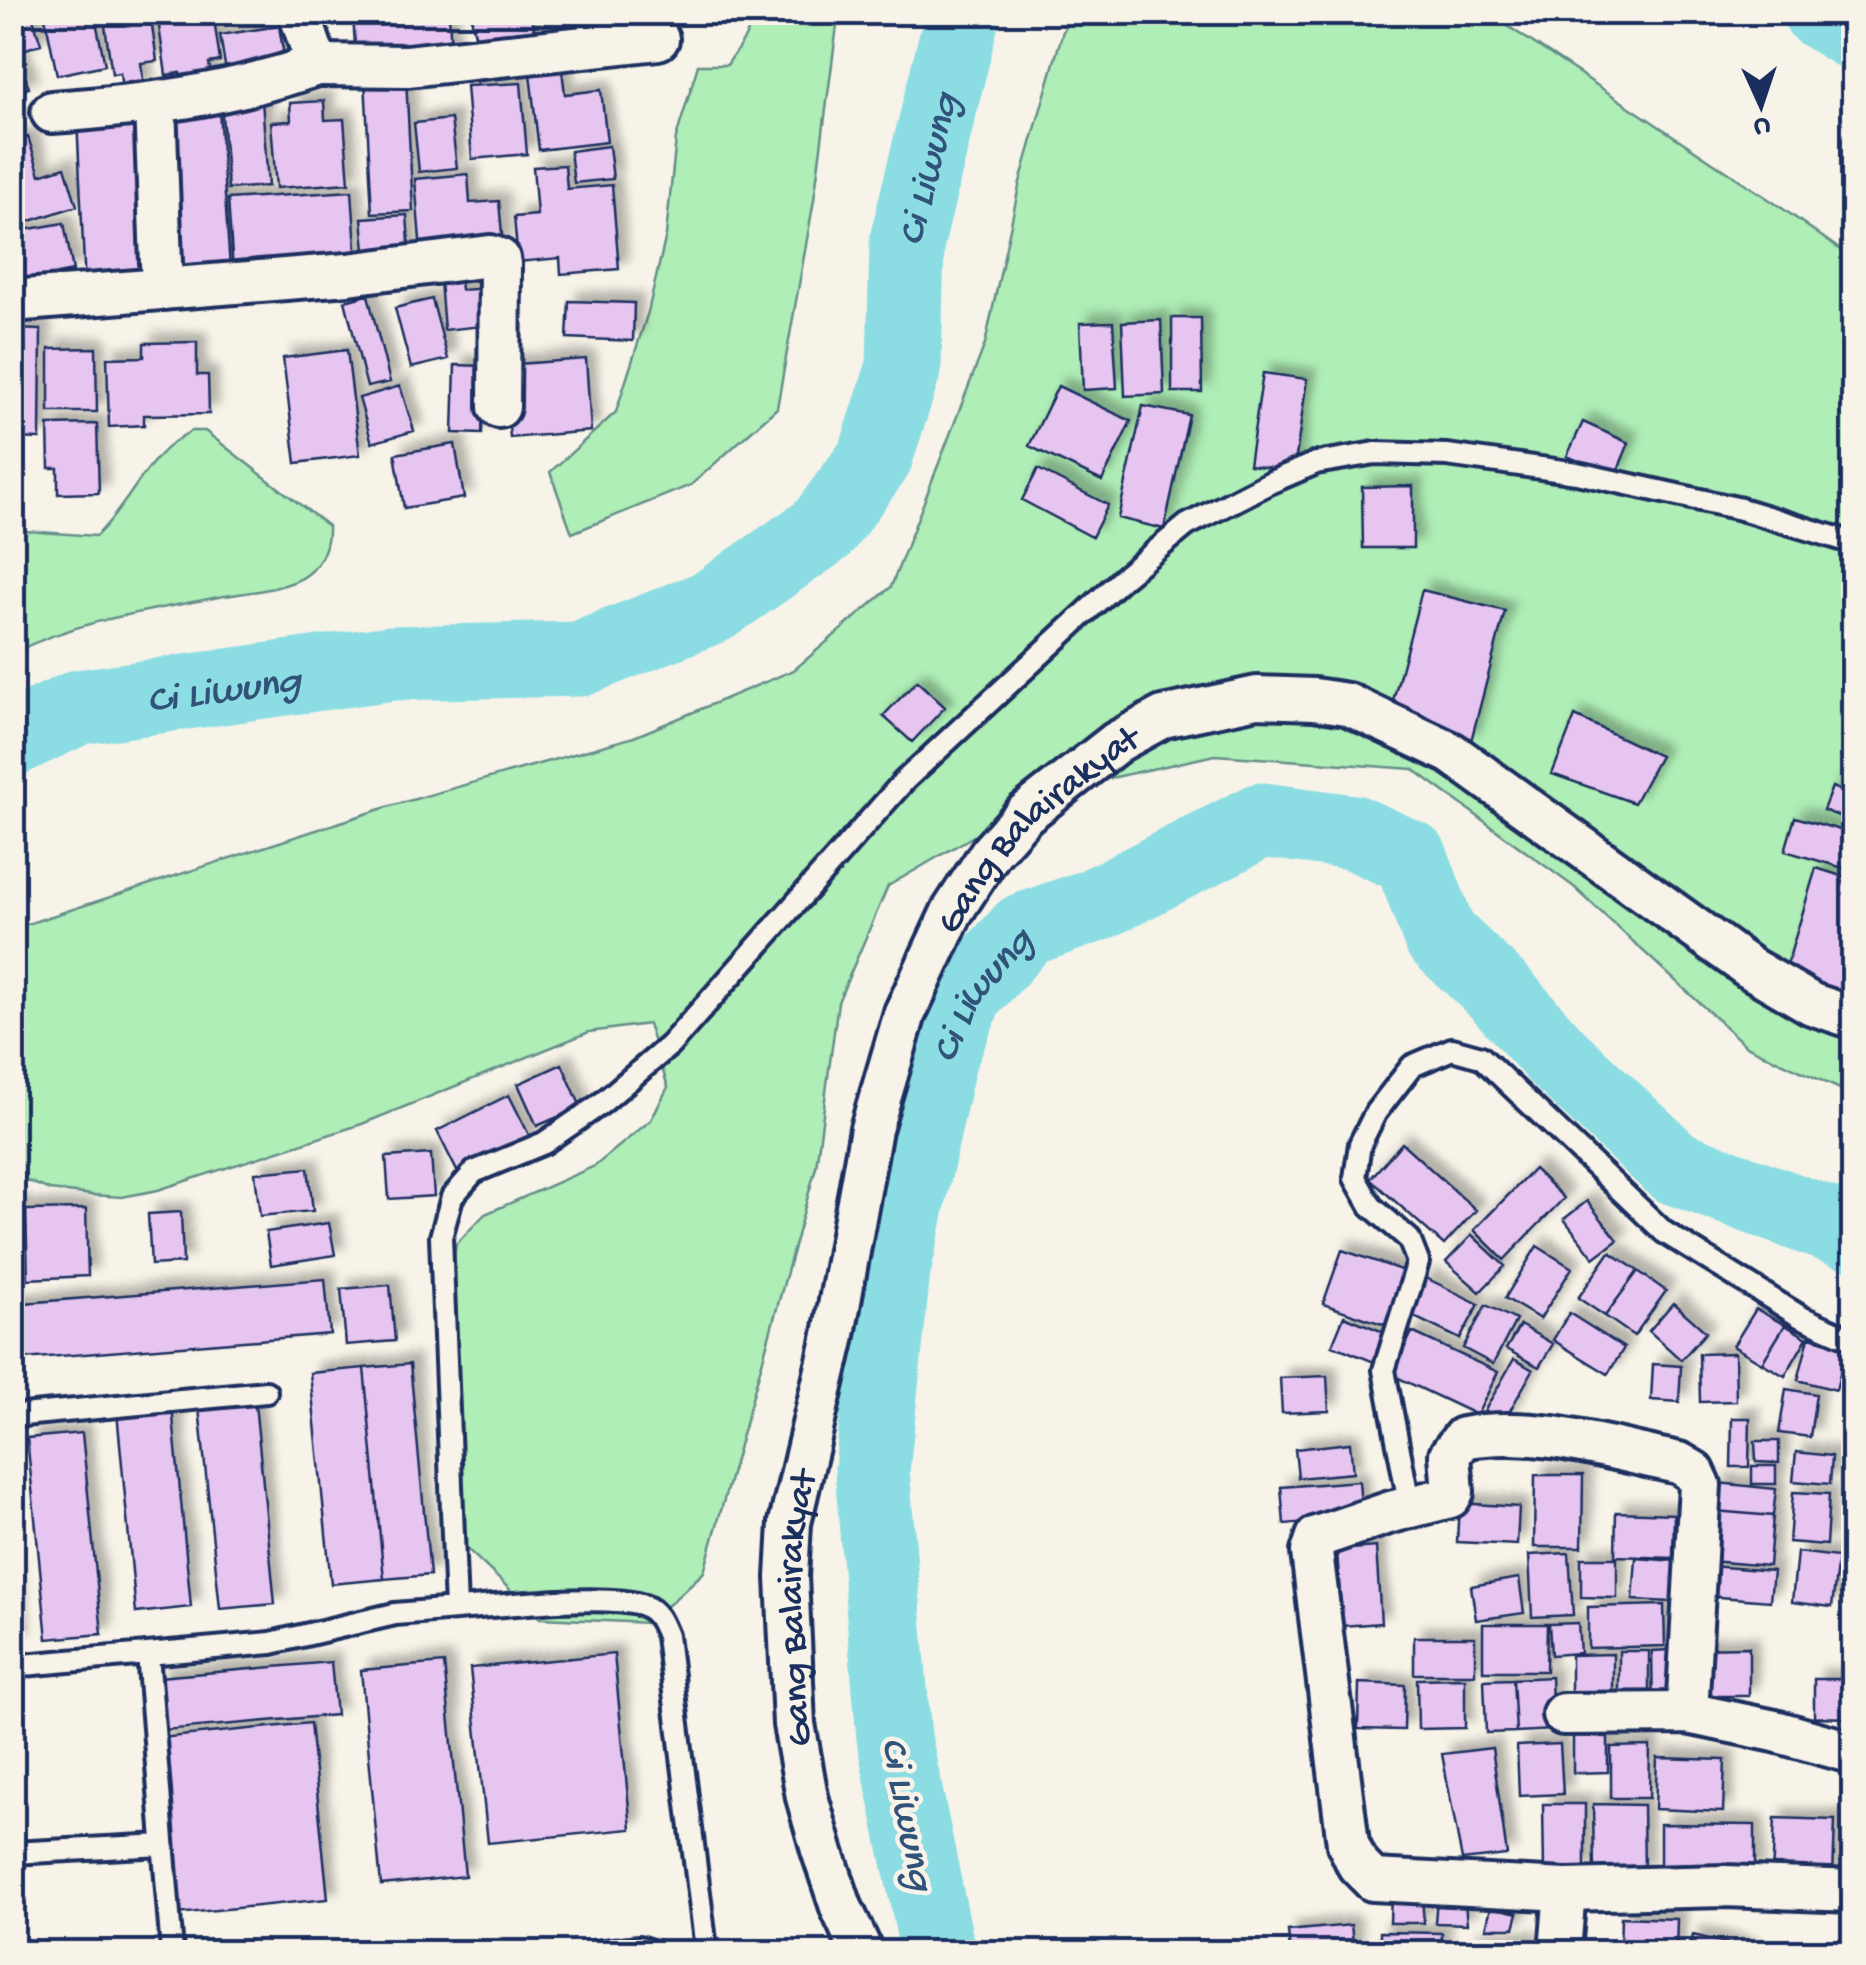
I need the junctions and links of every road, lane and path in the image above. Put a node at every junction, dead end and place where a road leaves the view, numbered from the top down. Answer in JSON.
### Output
{"nodes":[{"id":1,"x":299,"y":12,"type":"edge"},
{"id":2,"x":658,"y":38,"type":"dead end"},
{"id":3,"x":317,"y":65,"type":"junction"},
{"id":4,"x":156,"y":105,"type":"junction"},
{"id":5,"x":52,"y":112,"type":"dead end"},
{"id":6,"x":162,"y":289,"type":"junction"},
{"id":7,"x":12,"y":301,"type":"edge"},
{"id":8,"x":498,"y":407,"type":"dead end"},
{"id":9,"x":1854,"y":543,"type":"edge"},
{"id":10,"x":1854,"y":1018,"type":"edge"},
{"id":11,"x":1854,"y":1340,"type":"edge"},
{"id":12,"x":266,"y":1392,"type":"dead end"},
{"id":13,"x":12,"y":1416,"type":"edge"},
{"id":14,"x":1410,"y":1508,"type":"junction"},
{"id":15,"x":456,"y":1609,"type":"junction"},
{"id":16,"x":148,"y":1654,"type":"junction"},
{"id":17,"x":12,"y":1666,"type":"edge"},
{"id":18,"x":1562,"y":1714,"type":"dead end"},
{"id":19,"x":1687,"y":1714,"type":"junction"},
{"id":20,"x":1854,"y":1753,"type":"edge"},
{"id":21,"x":163,"y":1845,"type":"junction"},
{"id":22,"x":12,"y":1853,"type":"edge"},
{"id":23,"x":1565,"y":1890,"type":"junction"},
{"id":24,"x":1854,"y":1891,"type":"edge"},
{"id":25,"x":705,"y":1941,"type":"dead end"},
{"id":26,"x":172,"y":1952,"type":"edge"},
{"id":27,"x":596,"y":1952,"type":"edge"},
{"id":28,"x":655,"y":1952,"type":"edge"},
{"id":29,"x":862,"y":1952,"type":"edge"},
{"id":30,"x":1560,"y":1952,"type":"edge"}],
"edges":[{"from":1,"to":3,"type":"street"},
{"from":2,"to":3,"type":"street"},
{"from":3,"to":4,"type":"street"},
{"from":4,"to":5,"type":"street"},
{"from":4,"to":6,"type":"street"},
{"from":6,"to":7,"type":"street"},
{"from":6,"to":8,"type":"street"},
{"from":9,"to":15,"type":"lane"},
{"from":10,"to":29,"type":"street","name":"Gang Balairakyat"},
{"from":11,"to":14,"type":"lane"},
{"from":12,"to":13,"type":"lane"},
{"from":14,"to":19,"type":"street"},
{"from":14,"to":23,"type":"street"},
{"from":15,"to":16,"type":"lane"},
{"from":15,"to":25,"type":"lane"},
{"from":16,"to":17,"type":"lane"},
{"from":16,"to":21,"type":"lane"},
{"from":18,"to":19,"type":"street"},
{"from":19,"to":20,"type":"street"},
{"from":21,"to":22,"type":"lane"},
{"from":21,"to":26,"type":"lane"},
{"from":23,"to":24,"type":"street"},
{"from":23,"to":30,"type":"street"},
{"from":27,"to":28,"type":"lane"}]}
